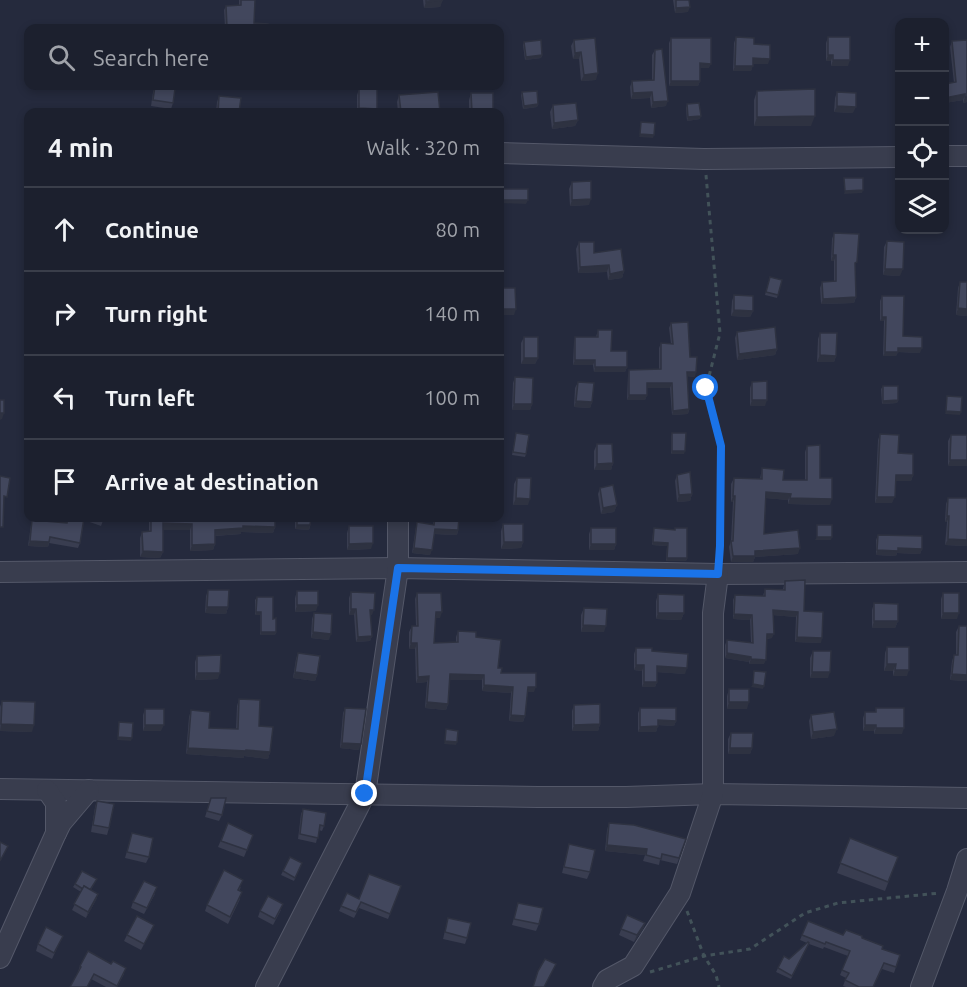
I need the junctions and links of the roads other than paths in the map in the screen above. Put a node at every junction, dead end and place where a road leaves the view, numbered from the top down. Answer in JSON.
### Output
{"nodes":[{"id":1,"x":504,"y":153,"type":"edge"},
{"id":2,"x":949,"y":156,"type":"edge"},
{"id":3,"x":967,"y":156,"type":"edge"},
{"id":4,"x":895,"y":157,"type":"edge"},
{"id":5,"x":398,"y":522,"type":"edge"},
{"id":6,"x":398,"y":568,"type":"junction"},
{"id":7,"x":0,"y":572,"type":"edge"},
{"id":8,"x":967,"y":572,"type":"edge"},
{"id":9,"x":718,"y":574,"type":"junction"},
{"id":10,"x":0,"y":789,"type":"edge"},
{"id":11,"x":47,"y":790,"type":"junction"},
{"id":12,"x":89,"y":790,"type":"junction"},
{"id":13,"x":365,"y":794,"type":"junction"},
{"id":14,"x":713,"y":794,"type":"junction"},
{"id":15,"x":967,"y":798,"type":"edge"},
{"id":16,"x":56,"y":833,"type":"junction"},
{"id":17,"x":967,"y":859,"type":"edge"},
{"id":18,"x":0,"y":957,"type":"edge"},
{"id":19,"x":266,"y":987,"type":"edge"},
{"id":20,"x":603,"y":987,"type":"edge"},
{"id":21,"x":921,"y":987,"type":"edge"}],
"edges":[{"from":1,"to":4,"type":"street"},
{"from":2,"to":3,"type":"street"},
{"from":5,"to":6,"type":"street"},
{"from":6,"to":7,"type":"street"},
{"from":6,"to":9,"type":"street"},
{"from":6,"to":13,"type":"street"},
{"from":8,"to":9,"type":"street"},
{"from":9,"to":14,"type":"street"},
{"from":10,"to":11,"type":"street"},
{"from":11,"to":12,"type":"street"},
{"from":11,"to":16,"type":"street"},
{"from":12,"to":13,"type":"street"},
{"from":12,"to":16,"type":"street"},
{"from":13,"to":14,"type":"street"},
{"from":13,"to":19,"type":"street"},
{"from":14,"to":15,"type":"street"},
{"from":14,"to":20,"type":"street"},
{"from":16,"to":18,"type":"street"},
{"from":17,"to":21,"type":"street"}]}
